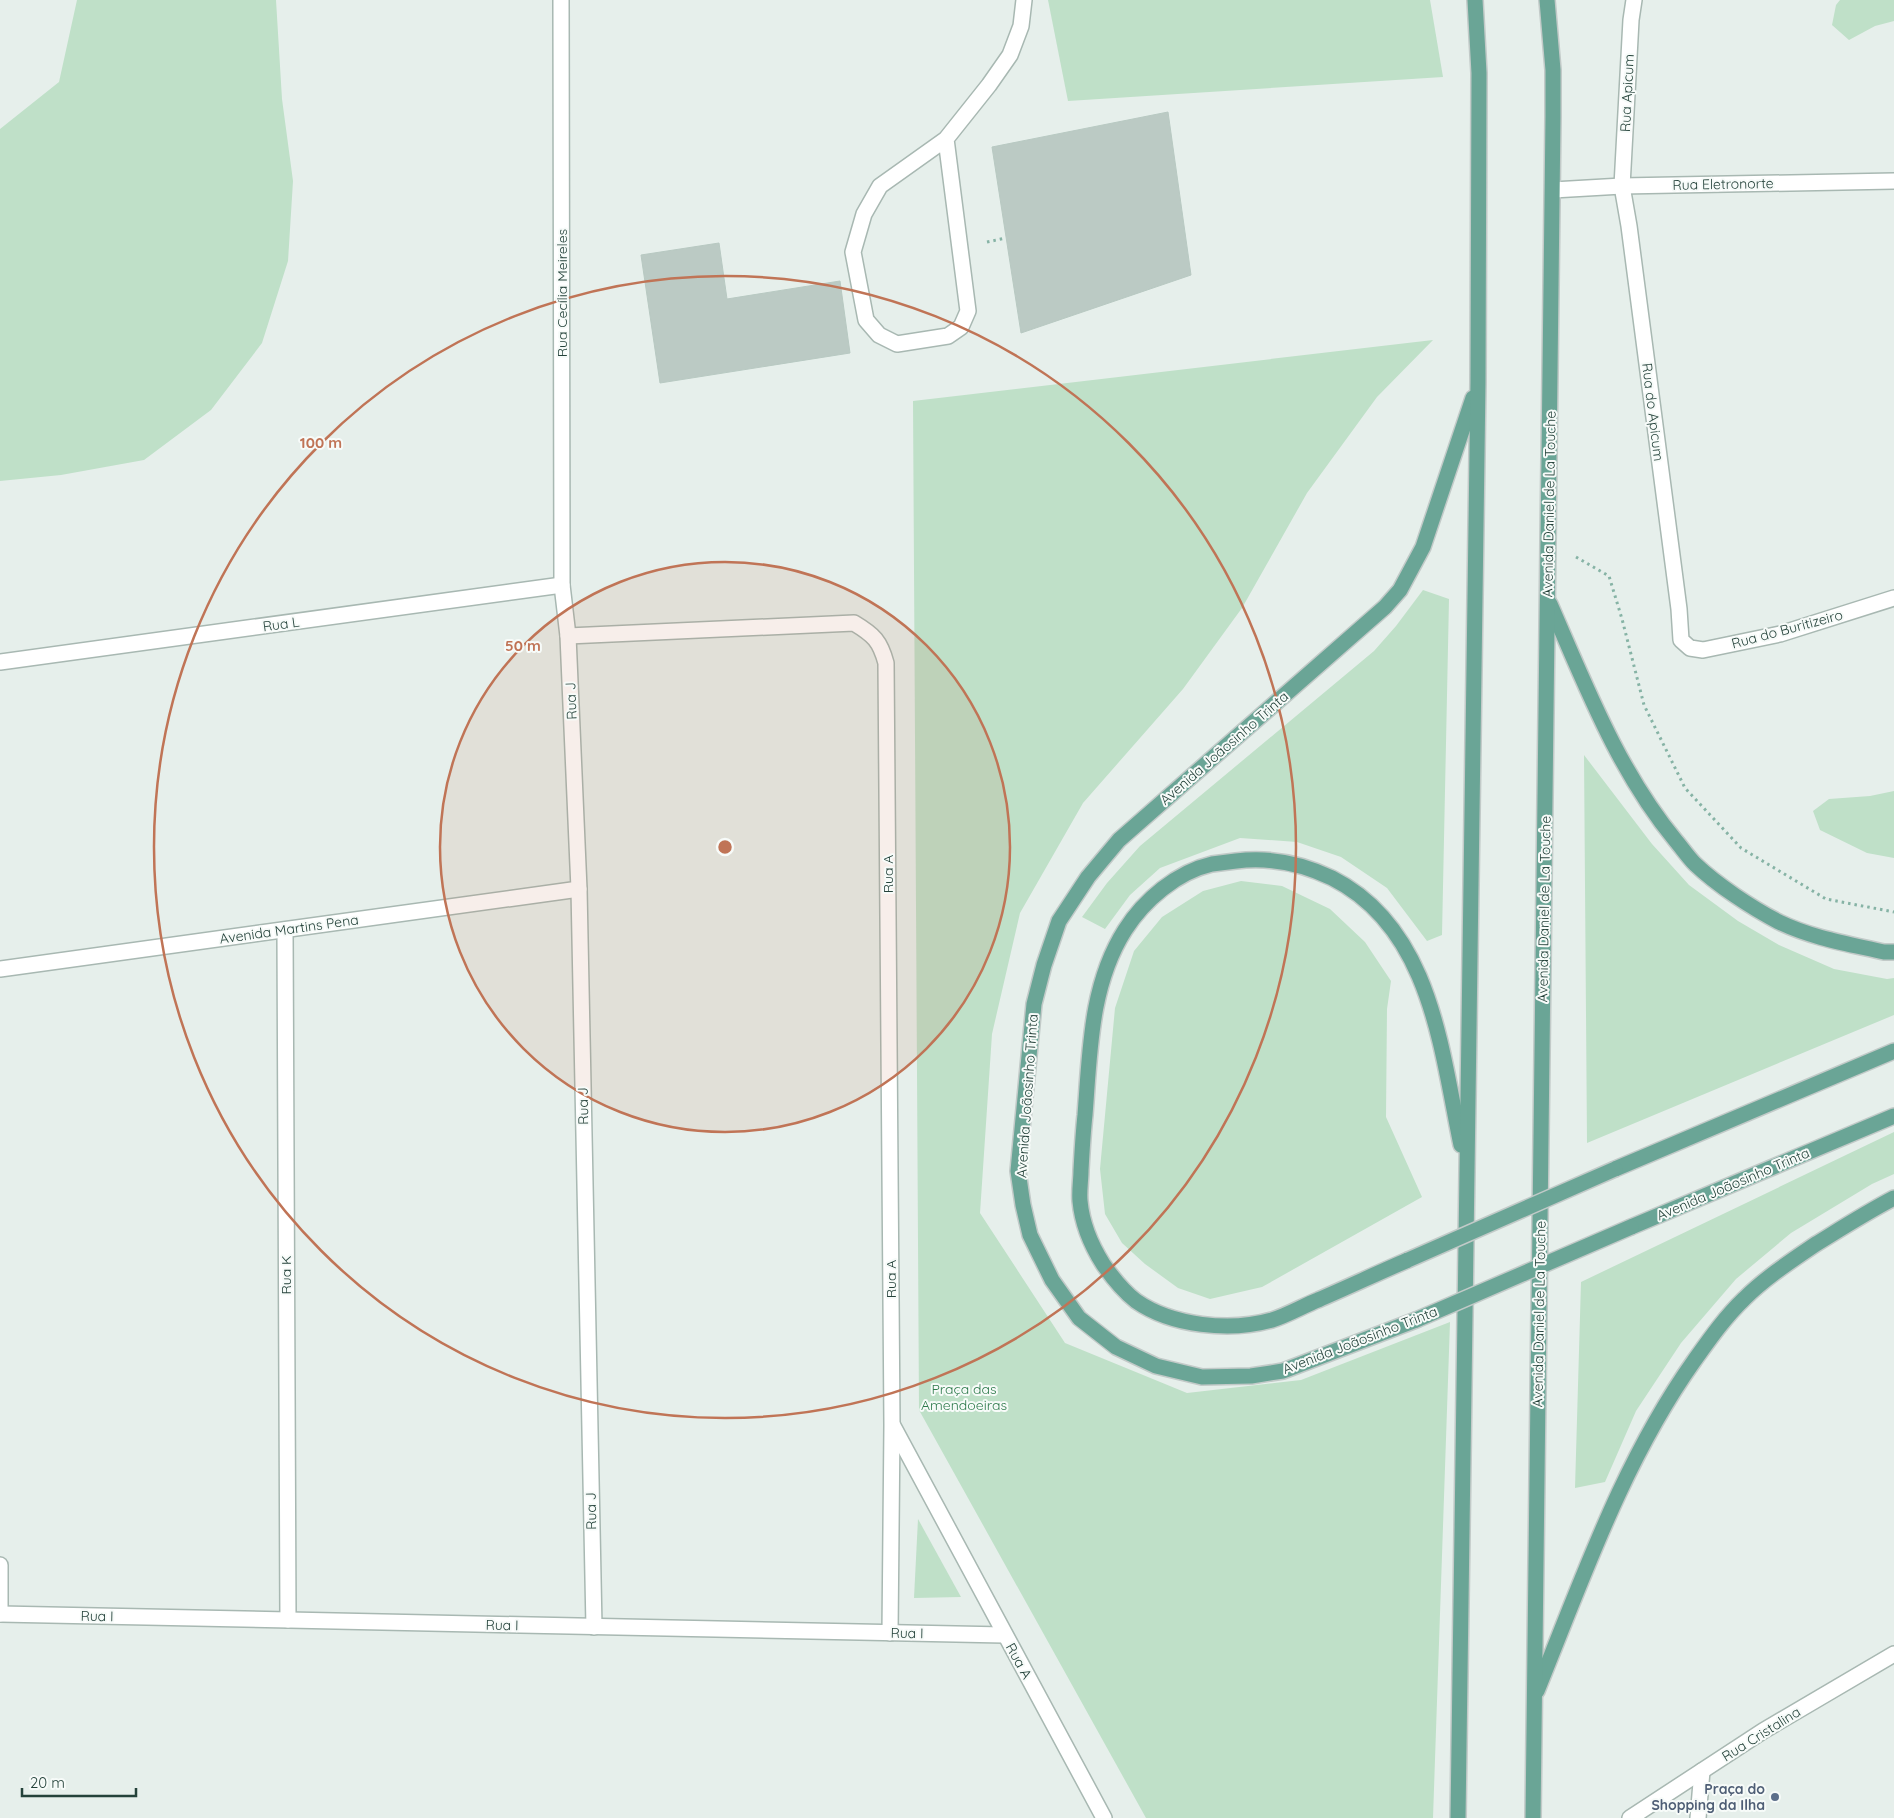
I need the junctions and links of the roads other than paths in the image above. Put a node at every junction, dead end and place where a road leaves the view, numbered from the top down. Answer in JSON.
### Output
{"nodes":[{"id":1,"x":561,"y":0,"type":"edge"},
{"id":2,"x":1024,"y":0,"type":"edge"},
{"id":3,"x":1475,"y":0,"type":"edge"},
{"id":4,"x":1546,"y":0,"type":"edge"},
{"id":5,"x":1634,"y":0,"type":"edge"},
{"id":6,"x":946,"y":140,"type":"junction"},
{"id":7,"x":1894,"y":181,"type":"edge"},
{"id":8,"x":1622,"y":186,"type":"junction"},
{"id":9,"x":1553,"y":190,"type":"junction"},
{"id":10,"x":1478,"y":382,"type":"junction"},
{"id":11,"x":562,"y":585,"type":"junction"},
{"id":12,"x":1894,"y":598,"type":"edge"},
{"id":13,"x":1547,"y":599,"type":"junction"},
{"id":14,"x":568,"y":636,"type":"junction"},
{"id":15,"x":1681,"y":640,"type":"joint"},
{"id":16,"x":0,"y":662,"type":"edge"},
{"id":17,"x":579,"y":889,"type":"junction"},
{"id":18,"x":285,"y":930,"type":"junction"},
{"id":19,"x":1894,"y":952,"type":"edge"},
{"id":20,"x":0,"y":969,"type":"edge"},
{"id":21,"x":1894,"y":1051,"type":"edge"},
{"id":22,"x":1894,"y":1116,"type":"edge"},
{"id":23,"x":1467,"y":1173,"type":"junction"},
{"id":24,"x":1894,"y":1198,"type":"edge"},
{"id":25,"x":892,"y":1425,"type":"junction"},
{"id":26,"x":0,"y":1565,"type":"edge"},
{"id":27,"x":0,"y":1614,"type":"edge"},
{"id":28,"x":288,"y":1620,"type":"junction"},
{"id":29,"x":594,"y":1627,"type":"junction"},
{"id":30,"x":890,"y":1633,"type":"junction"},
{"id":31,"x":1004,"y":1635,"type":"junction"},
{"id":32,"x":1894,"y":1654,"type":"edge"},
{"id":33,"x":1534,"y":1699,"type":"junction"},
{"id":34,"x":1702,"y":1771,"type":"junction"},
{"id":35,"x":1104,"y":1818,"type":"edge"},
{"id":36,"x":1458,"y":1818,"type":"edge"},
{"id":37,"x":1533,"y":1818,"type":"edge"},
{"id":38,"x":1630,"y":1818,"type":"edge"},
{"id":39,"x":1698,"y":1818,"type":"edge"}],
"edges":[{"from":1,"to":11,"type":"street","name":"Rua Cecília Meireles"},
{"from":2,"to":6,"type":"street"},
{"from":3,"to":10,"type":"main road"},
{"from":4,"to":9,"type":"main road","name":"Avenida Daniel de La Touche"},
{"from":5,"to":8,"type":"street","name":"Rua Apicum"},
{"from":6,"to":6,"type":"street"},
{"from":7,"to":8,"type":"street","name":"Rua Eletronorte"},
{"from":8,"to":9,"type":"street","name":"Rua Eletronorte"},
{"from":8,"to":15,"type":"street","name":"Rua do Apicum"},
{"from":9,"to":13,"type":"main road","name":"Avenida Daniel de La Touche"},
{"from":10,"to":22,"type":"main road","name":"Avenida Joãosinho Trinta","bridge":true},
{"from":10,"to":23,"type":"main road"},
{"from":11,"to":14,"type":"street","name":"Rua J"},
{"from":11,"to":16,"type":"street","name":"Rua L"},
{"from":12,"to":15,"type":"street","name":"Rua do Buritizeiro"},
{"from":13,"to":19,"type":"main road"},
{"from":13,"to":33,"type":"main road","name":"Avenida Daniel de La Touche"},
{"from":14,"to":17,"type":"street","name":"Rua J"},
{"from":14,"to":25,"type":"street","name":"Rua A"},
{"from":17,"to":18,"type":"street","name":"Avenida Martins Pena"},
{"from":17,"to":29,"type":"street","name":"Rua J"},
{"from":18,"to":20,"type":"street","name":"Avenida Martins Pena"},
{"from":18,"to":28,"type":"street","name":"Rua K"},
{"from":21,"to":23,"type":"main road","bridge":true},
{"from":23,"to":36,"type":"main road"},
{"from":24,"to":33,"type":"main road"},
{"from":25,"to":30,"type":"street","name":"Rua A"},
{"from":25,"to":31,"type":"street","name":"Rua A"},
{"from":26,"to":27,"type":"street"},
{"from":27,"to":28,"type":"street","name":"Rua I"},
{"from":28,"to":29,"type":"street","name":"Rua I"},
{"from":29,"to":30,"type":"street","name":"Rua I"},
{"from":30,"to":31,"type":"street","name":"Rua I"},
{"from":31,"to":35,"type":"street","name":"Rua A"},
{"from":32,"to":34,"type":"street","name":"Rua Cristalina"},
{"from":33,"to":37,"type":"main road","name":"Avenida Daniel de La Touche"},
{"from":34,"to":38,"type":"street","name":"Rua Cristalina"},
{"from":34,"to":39,"type":"street"}]}
